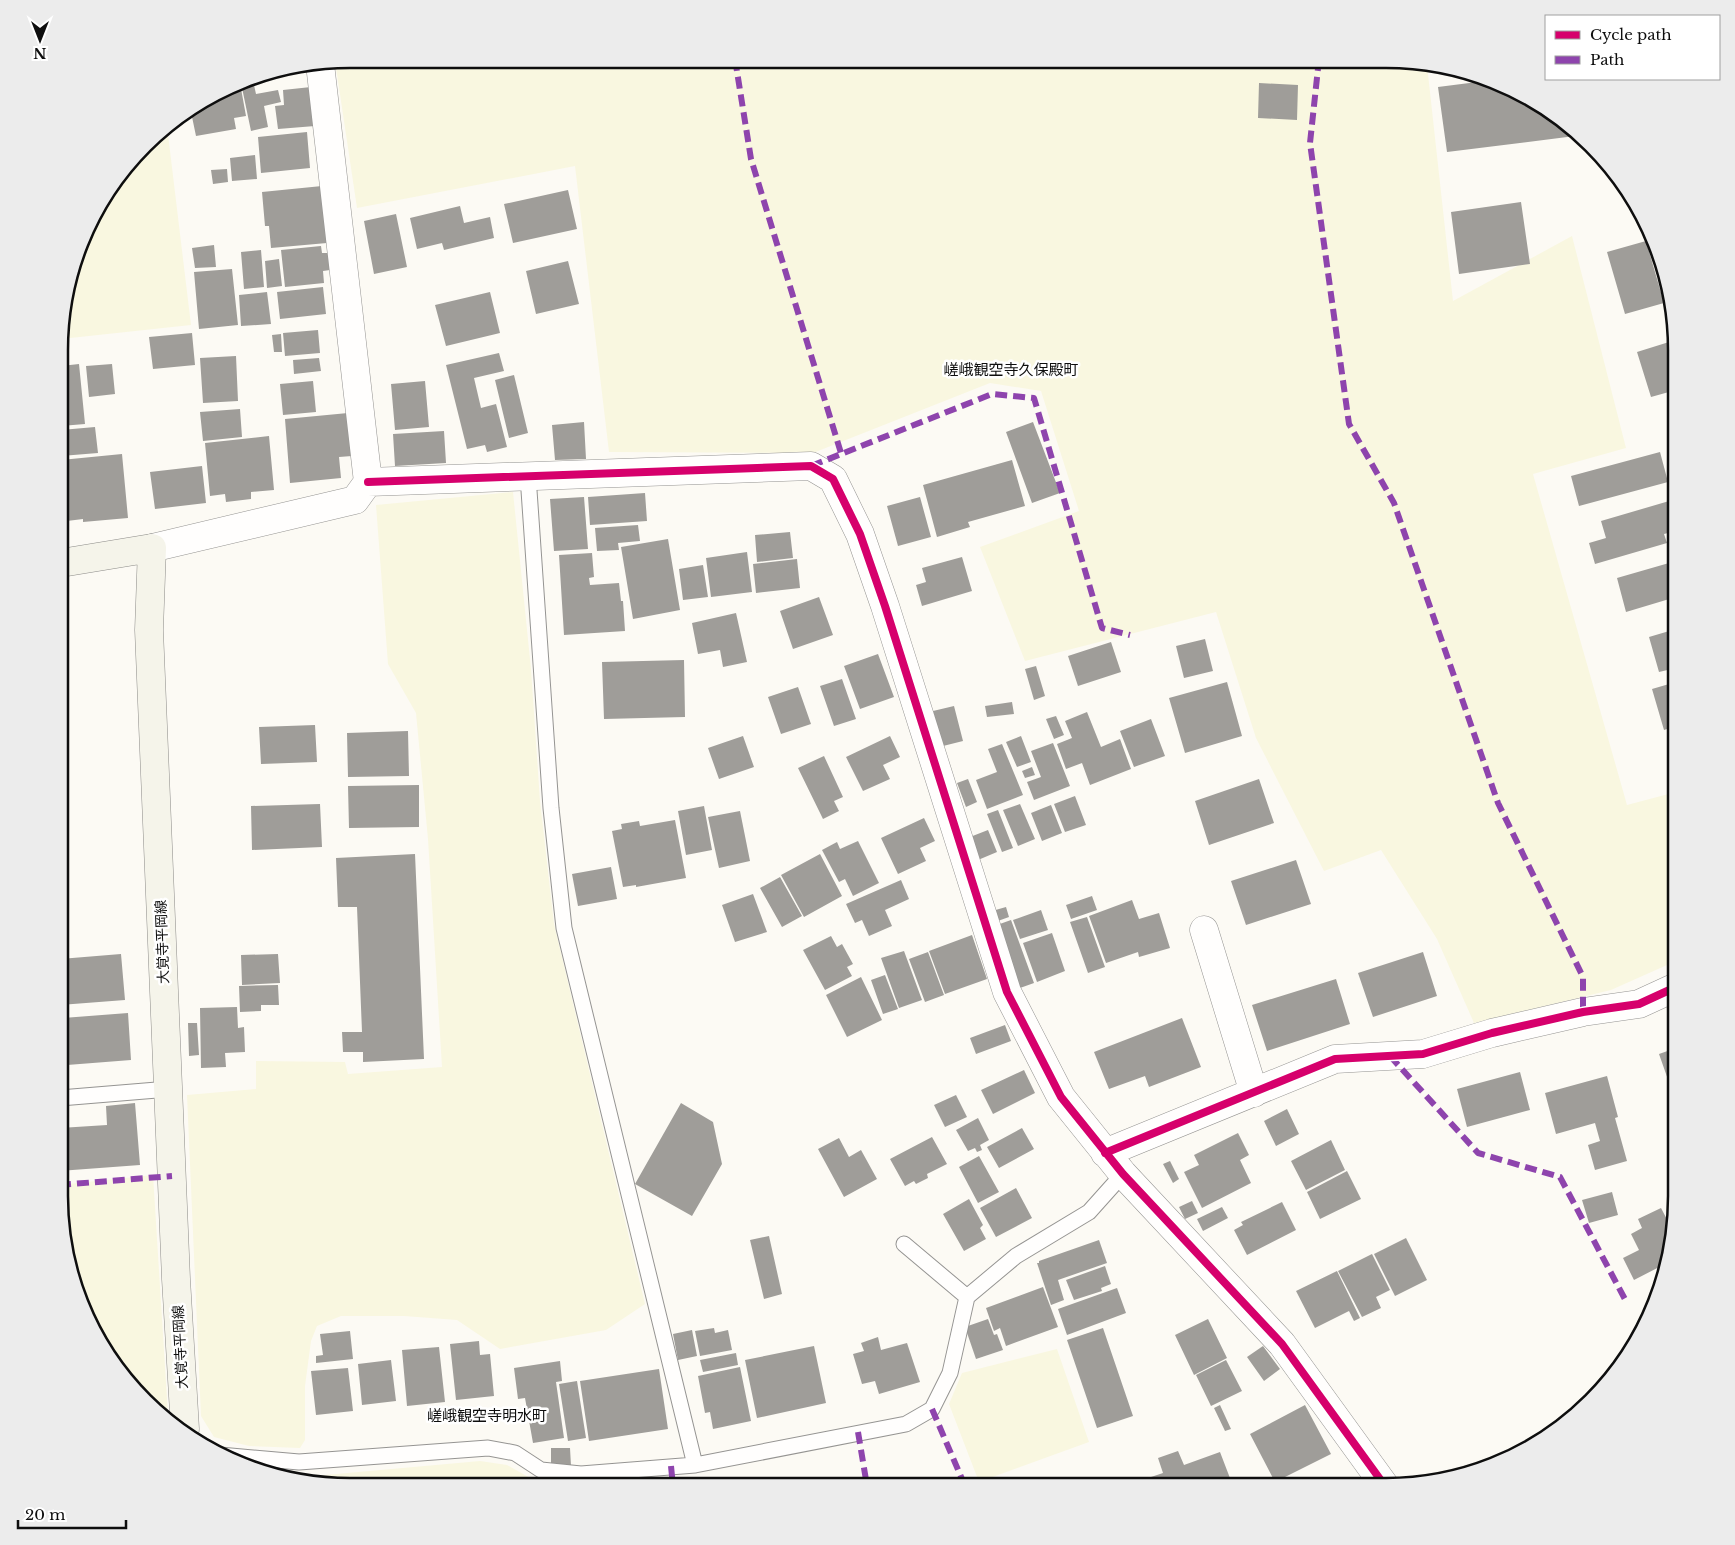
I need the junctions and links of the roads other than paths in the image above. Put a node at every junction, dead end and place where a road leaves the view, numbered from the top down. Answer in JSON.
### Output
{"nodes":[{"id":1,"x":321,"y":69,"type":"edge"},
{"id":2,"x":528,"y":476,"type":"junction"},
{"id":3,"x":368,"y":482,"type":"junction"},
{"id":4,"x":152,"y":548,"type":"junction"},
{"id":5,"x":67,"y":562,"type":"edge"},
{"id":6,"x":1204,"y":930,"type":"dead end"},
{"id":7,"x":1668,"y":991,"type":"edge"},
{"id":8,"x":169,"y":1089,"type":"junction"},
{"id":9,"x":1254,"y":1093,"type":"junction"},
{"id":10,"x":67,"y":1097,"type":"edge"},
{"id":11,"x":1105,"y":1153,"type":"junction"},
{"id":12,"x":1123,"y":1174,"type":"junction"},
{"id":13,"x":904,"y":1244,"type":"dead end"},
{"id":14,"x":967,"y":1297,"type":"junction"},
{"id":15,"x":185,"y":1424,"type":"edge"},
{"id":16,"x":245,"y":1457,"type":"edge"},
{"id":17,"x":695,"y":1464,"type":"junction"},
{"id":18,"x":1379,"y":1478,"type":"edge"}],
"edges":[{"from":1,"to":3,"type":"street"},
{"from":2,"to":3,"type":"street"},
{"from":2,"to":11,"type":"street"},
{"from":2,"to":17,"type":"lane"},
{"from":3,"to":4,"type":"street"},
{"from":4,"to":5,"type":"main road"},
{"from":4,"to":8,"type":"main road","name":"大覚寺平岡線"},
{"from":6,"to":9,"type":"street"},
{"from":7,"to":9,"type":"street"},
{"from":8,"to":10,"type":"lane"},
{"from":8,"to":15,"type":"main road","name":"大覚寺平岡線"},
{"from":9,"to":11,"type":"street"},
{"from":11,"to":12,"type":"street"},
{"from":12,"to":14,"type":"lane"},
{"from":12,"to":18,"type":"street"},
{"from":13,"to":14,"type":"lane"},
{"from":14,"to":17,"type":"lane"},
{"from":16,"to":17,"type":"lane"}]}
